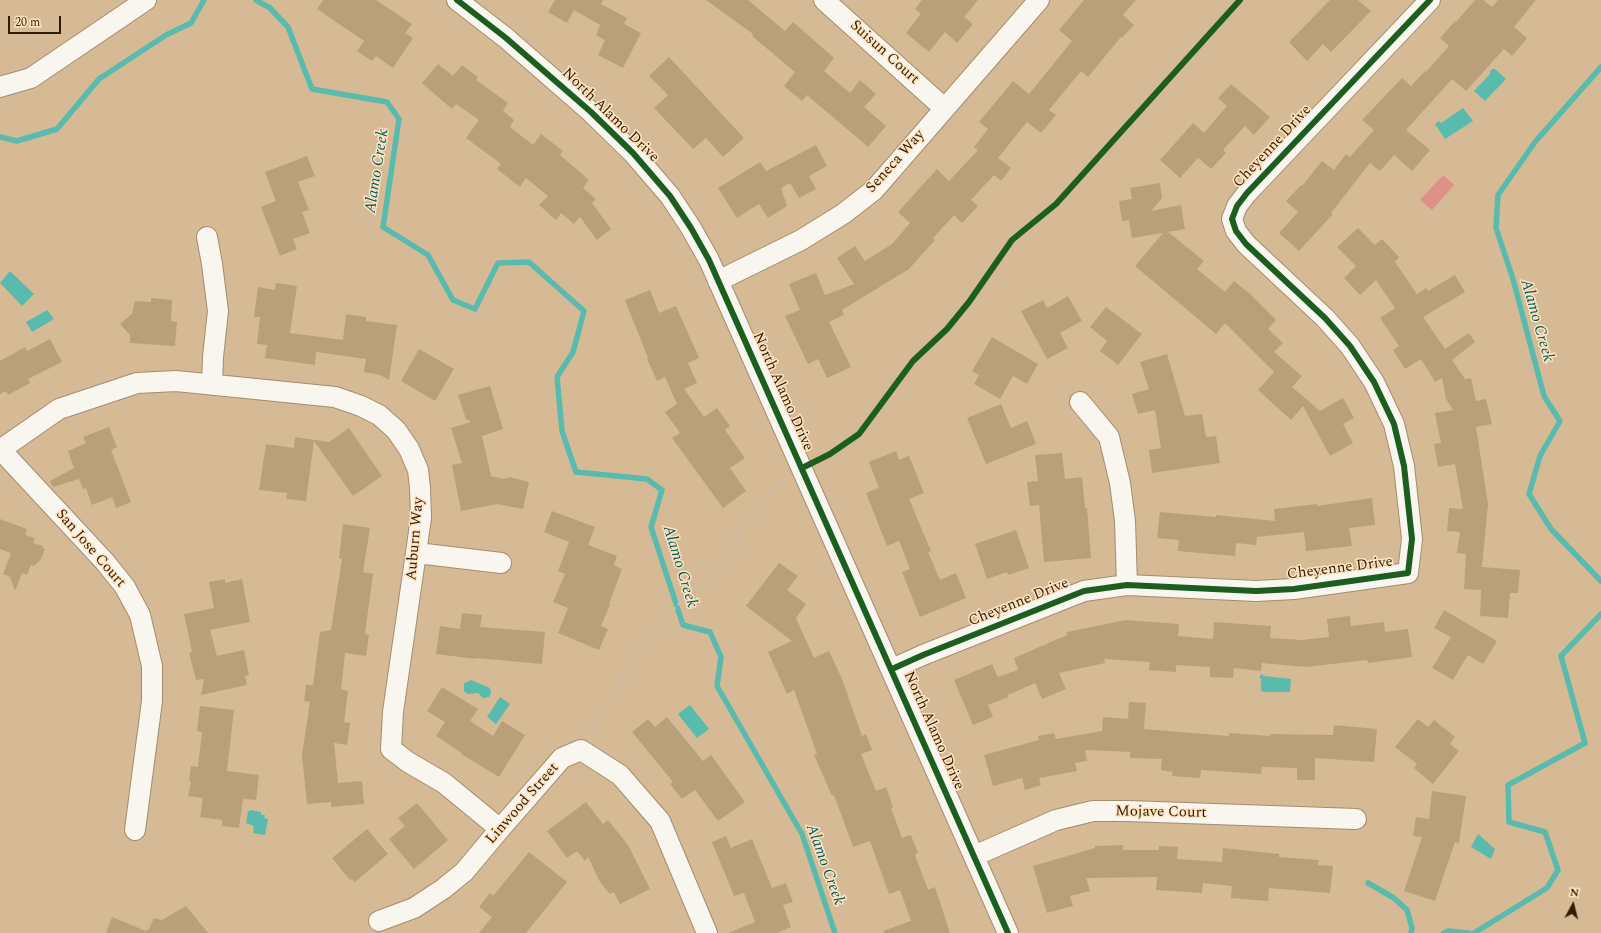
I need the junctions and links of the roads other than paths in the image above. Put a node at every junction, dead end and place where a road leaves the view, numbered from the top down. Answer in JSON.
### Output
{"nodes":[{"id":1,"x":146,"y":0,"type":"edge"},
{"id":2,"x":457,"y":0,"type":"edge"},
{"id":3,"x":824,"y":0,"type":"edge"},
{"id":4,"x":1039,"y":0,"type":"edge"},
{"id":5,"x":1430,"y":0,"type":"edge"},
{"id":6,"x":0,"y":87,"type":"edge"},
{"id":7,"x":944,"y":108,"type":"junction"},
{"id":8,"x":207,"y":237,"type":"dead end"},
{"id":9,"x":718,"y":281,"type":"junction"},
{"id":10,"x":212,"y":384,"type":"junction"},
{"id":11,"x":1080,"y":402,"type":"dead end"},
{"id":12,"x":0,"y":449,"type":"edge"},
{"id":13,"x":417,"y":553,"type":"junction"},
{"id":14,"x":502,"y":563,"type":"dead end"},
{"id":15,"x":1127,"y":585,"type":"junction"},
{"id":16,"x":892,"y":669,"type":"junction"},
{"id":17,"x":1356,"y":818,"type":"dead end"},
{"id":18,"x":500,"y":829,"type":"junction"},
{"id":19,"x":135,"y":830,"type":"dead end"},
{"id":20,"x":974,"y":856,"type":"junction"},
{"id":21,"x":379,"y":921,"type":"dead end"},
{"id":22,"x":707,"y":933,"type":"edge"},
{"id":23,"x":1008,"y":933,"type":"edge"}],
"edges":[{"from":1,"to":6,"type":"street"},
{"from":2,"to":9,"type":"street","name":"North Alamo Drive"},
{"from":3,"to":7,"type":"street","name":"Suisun Court"},
{"from":4,"to":7,"type":"street","name":"Seneca Way"},
{"from":5,"to":15,"type":"street","name":"Cheyenne Drive"},
{"from":7,"to":9,"type":"street","name":"Seneca Way"},
{"from":8,"to":10,"type":"street"},
{"from":9,"to":16,"type":"street","name":"North Alamo Drive"},
{"from":10,"to":12,"type":"street","name":"Auburn Way"},
{"from":10,"to":13,"type":"street","name":"Auburn Way"},
{"from":11,"to":15,"type":"street"},
{"from":12,"to":19,"type":"street","name":"San Jose Court"},
{"from":13,"to":14,"type":"street"},
{"from":13,"to":18,"type":"street","name":"Auburn Way"},
{"from":15,"to":16,"type":"street","name":"Cheyenne Drive"},
{"from":16,"to":20,"type":"street","name":"North Alamo Drive"},
{"from":17,"to":20,"type":"street","name":"Mojave Court"},
{"from":18,"to":21,"type":"street","name":"Linwood Street"},
{"from":18,"to":22,"type":"street","name":"Linwood Street"},
{"from":20,"to":23,"type":"street","name":"North Alamo Drive"}]}
